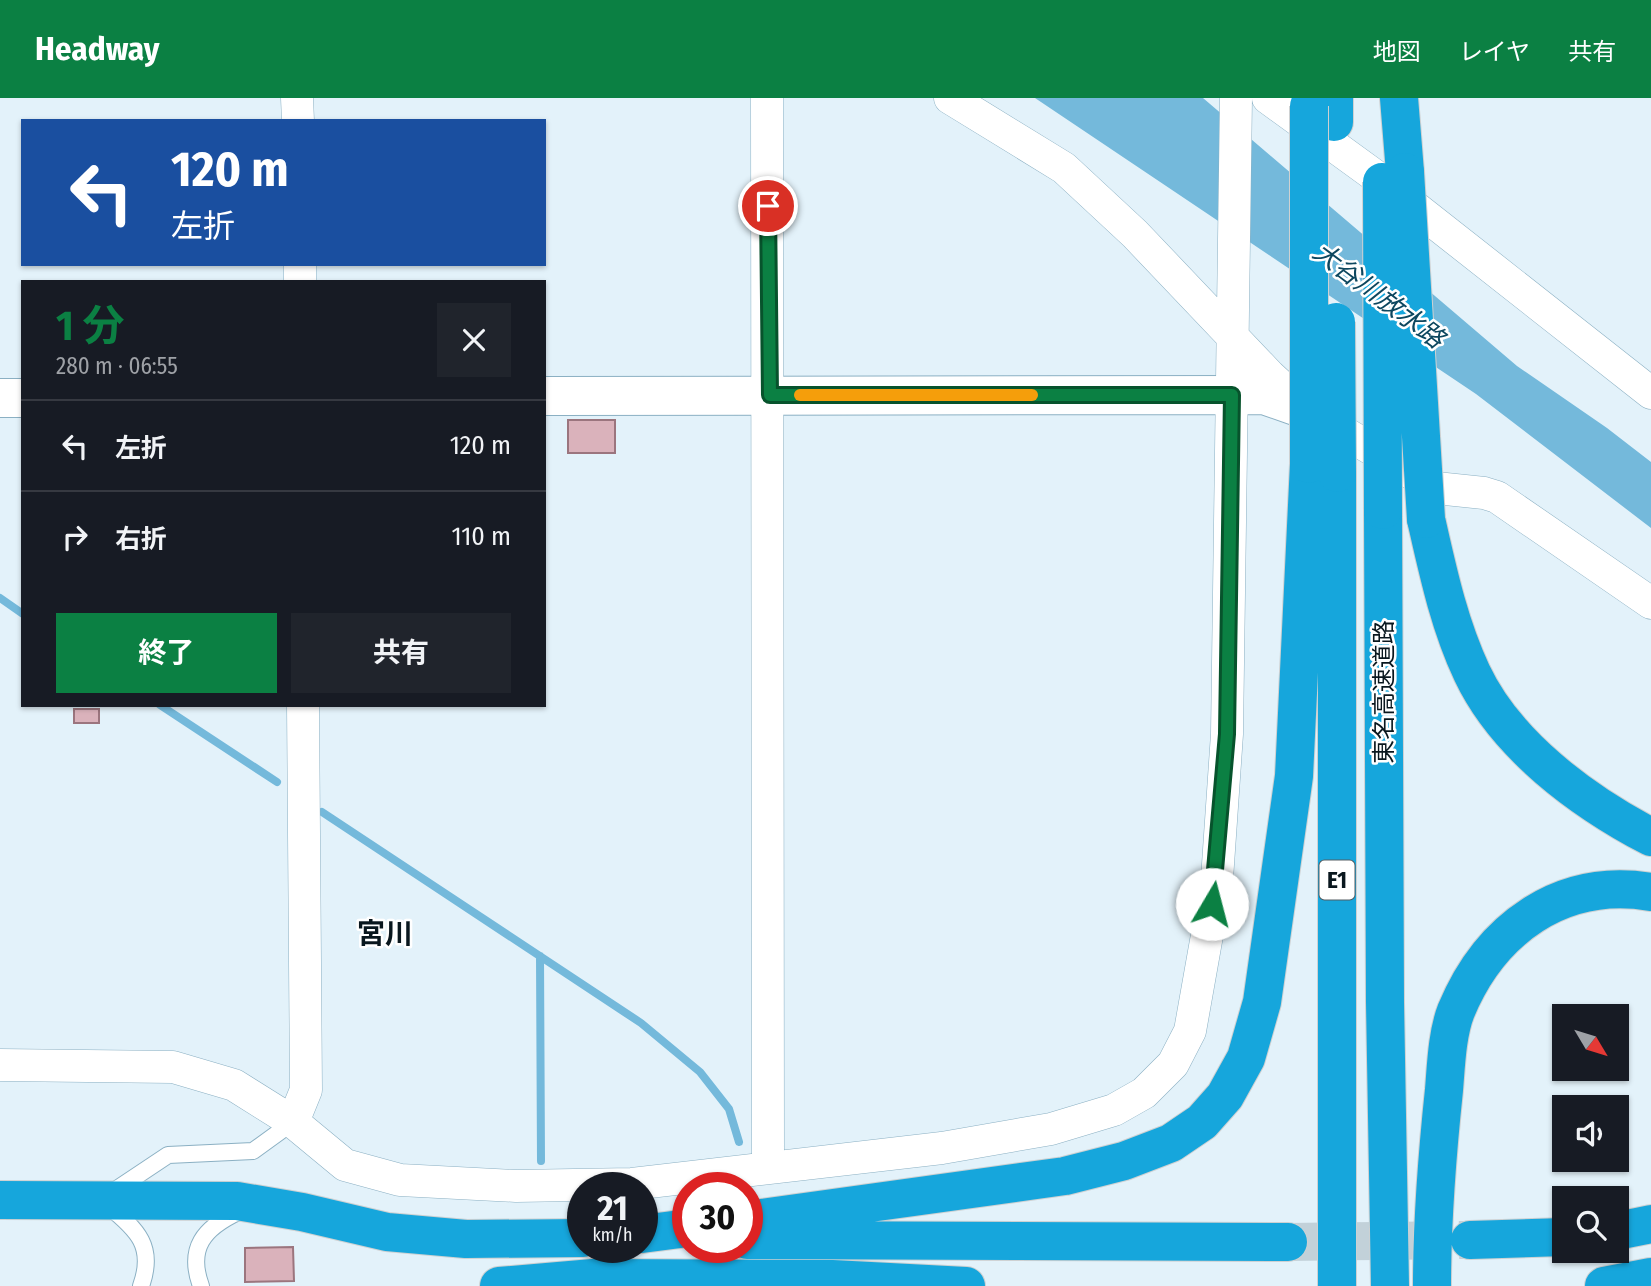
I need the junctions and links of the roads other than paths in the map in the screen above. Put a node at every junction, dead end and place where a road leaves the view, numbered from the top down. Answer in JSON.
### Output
{"nodes":[{"id":1,"x":297,"y":98,"type":"edge"},
{"id":2,"x":767,"y":98,"type":"edge"},
{"id":3,"x":950,"y":98,"type":"edge"},
{"id":4,"x":1236,"y":98,"type":"edge"},
{"id":5,"x":1268,"y":98,"type":"edge"},
{"id":6,"x":1381,"y":98,"type":"edge"},
{"id":7,"x":1399,"y":98,"type":"edge"},
{"id":8,"x":1322,"y":106,"type":"edge"},
{"id":9,"x":298,"y":119,"type":"edge"},
{"id":10,"x":1393,"y":167,"type":"junction"},
{"id":11,"x":1232,"y":335,"type":"junction"},
{"id":12,"x":1651,"y":393,"type":"edge"},
{"id":13,"x":770,"y":395,"type":"junction"},
{"id":14,"x":1232,"y":395,"type":"junction"},
{"id":15,"x":546,"y":396,"type":"edge"},
{"id":16,"x":0,"y":398,"type":"edge"},
{"id":17,"x":21,"y":398,"type":"edge"},
{"id":18,"x":1307,"y":410,"type":"junction"},
{"id":19,"x":1323,"y":469,"type":"junction"},
{"id":20,"x":1651,"y":603,"type":"edge"},
{"id":21,"x":303,"y":707,"type":"edge"},
{"id":22,"x":1651,"y":837,"type":"edge"},
{"id":23,"x":1651,"y":891,"type":"edge"},
{"id":24,"x":0,"y":1065,"type":"edge"},
{"id":25,"x":293,"y":1122,"type":"junction"},
{"id":26,"x":768,"y":1168,"type":"junction"},
{"id":27,"x":0,"y":1200,"type":"edge"},
{"id":28,"x":101,"y":1200,"type":"junction"},
{"id":29,"x":274,"y":1207,"type":"junction"},
{"id":30,"x":763,"y":1218,"type":"edge"},
{"id":31,"x":1651,"y":1224,"type":"edge"},
{"id":32,"x":1629,"y":1229,"type":"edge"},
{"id":33,"x":1552,"y":1237,"type":"edge"},
{"id":34,"x":567,"y":1238,"type":"edge"},
{"id":35,"x":763,"y":1240,"type":"edge"},
{"id":36,"x":1469,"y":1240,"type":"tunnel mouth"},
{"id":37,"x":1288,"y":1242,"type":"tunnel mouth"},
{"id":38,"x":1651,"y":1277,"type":"edge"},
{"id":39,"x":611,"y":1278,"type":"junction"},
{"id":40,"x":141,"y":1286,"type":"edge"},
{"id":41,"x":201,"y":1286,"type":"edge"},
{"id":42,"x":499,"y":1286,"type":"edge"},
{"id":43,"x":667,"y":1286,"type":"edge"},
{"id":44,"x":966,"y":1286,"type":"edge"},
{"id":45,"x":1337,"y":1286,"type":"edge"},
{"id":46,"x":1390,"y":1286,"type":"edge"},
{"id":47,"x":1432,"y":1286,"type":"edge"},
{"id":48,"x":1604,"y":1286,"type":"edge"}],
"edges":[{"from":1,"to":9,"type":"street"},
{"from":2,"to":13,"type":"street"},
{"from":3,"to":11,"type":"street"},
{"from":4,"to":11,"type":"street"},
{"from":5,"to":12,"type":"street"},
{"from":6,"to":10,"type":"highway","name":"東名高速道路","number":"E1"},
{"from":7,"to":10,"type":"highway"},
{"from":8,"to":19,"type":"highway","name":"東名高速道路","number":"E1","bridge":true},
{"from":10,"to":22,"type":"highway","bridge":true},
{"from":10,"to":46,"type":"highway","name":"東名高速道路","number":"E1","bridge":true},
{"from":11,"to":14,"type":"street"},
{"from":11,"to":18,"type":"street"},
{"from":13,"to":14,"type":"street"},
{"from":13,"to":15,"type":"street"},
{"from":13,"to":26,"type":"street"},
{"from":14,"to":18,"type":"street"},
{"from":14,"to":26,"type":"street"},
{"from":16,"to":17,"type":"street"},
{"from":18,"to":20,"type":"street"},
{"from":19,"to":30,"type":"highway"},
{"from":19,"to":45,"type":"highway","name":"東名高速道路","number":"E1"},
{"from":21,"to":25,"type":"street"},
{"from":23,"to":47,"type":"highway"},
{"from":24,"to":25,"type":"street"},
{"from":25,"to":26,"type":"street"},
{"from":25,"to":28,"type":"lane"},
{"from":27,"to":28,"type":"highway"},
{"from":28,"to":29,"type":"highway"},
{"from":28,"to":40,"type":"lane"},
{"from":29,"to":34,"type":"highway"},
{"from":29,"to":41,"type":"lane"},
{"from":31,"to":32,"type":"highway"},
{"from":33,"to":36,"type":"highway"},
{"from":35,"to":37,"type":"highway"},
{"from":38,"to":48,"type":"highway"},
{"from":39,"to":42,"type":"highway"},
{"from":39,"to":43,"type":"highway"},
{"from":39,"to":44,"type":"highway"}]}
